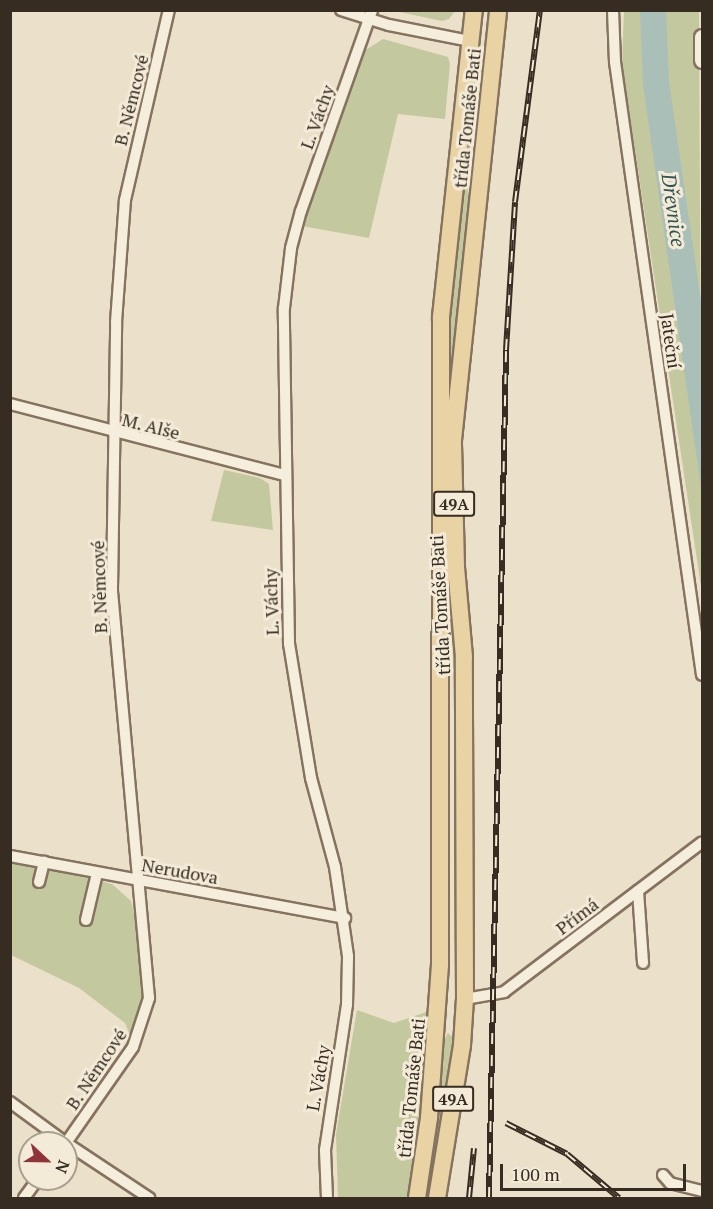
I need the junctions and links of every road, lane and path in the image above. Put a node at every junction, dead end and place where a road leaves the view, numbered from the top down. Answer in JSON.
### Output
{"nodes":[{"id":1,"x":169,"y":10,"type":"edge"},
{"id":2,"x":341,"y":10,"type":"edge"},
{"id":3,"x":474,"y":10,"type":"edge"},
{"id":4,"x":498,"y":10,"type":"edge"},
{"id":5,"x":613,"y":10,"type":"edge"},
{"id":6,"x":370,"y":15,"type":"edge"},
{"id":7,"x":470,"y":41,"type":"junction"},
{"id":8,"x":495,"y":44,"type":"junction"},
{"id":9,"x":10,"y":404,"type":"edge"},
{"id":10,"x":115,"y":434,"type":"junction"},
{"id":11,"x":284,"y":475,"type":"junction"},
{"id":12,"x":702,"y":675,"type":"edge"},
{"id":13,"x":702,"y":842,"type":"edge"},
{"id":14,"x":10,"y":856,"type":"edge"},
{"id":15,"x":44,"y":862,"type":"junction"},
{"id":16,"x":97,"y":873,"type":"junction"},
{"id":17,"x":140,"y":881,"type":"junction"},
{"id":18,"x":39,"y":882,"type":"dead end"},
{"id":19,"x":638,"y":891,"type":"junction"},
{"id":20,"x":345,"y":918,"type":"junction"},
{"id":21,"x":86,"y":920,"type":"dead end"},
{"id":22,"x":643,"y":963,"type":"dead end"},
{"id":23,"x":439,"y":999,"type":"junction"},
{"id":24,"x":465,"y":999,"type":"junction"},
{"id":25,"x":10,"y":1102,"type":"edge"},
{"id":26,"x":50,"y":1131,"type":"edge"},
{"id":27,"x":74,"y":1131,"type":"edge"},
{"id":28,"x":78,"y":1151,"type":"edge"},
{"id":29,"x":663,"y":1175,"type":"dead end"},
{"id":30,"x":702,"y":1191,"type":"edge"},
{"id":31,"x":149,"y":1198,"type":"edge"},
{"id":32,"x":327,"y":1198,"type":"edge"},
{"id":33,"x":417,"y":1198,"type":"edge"},
{"id":34,"x":437,"y":1198,"type":"edge"}],
"edges":[{"from":1,"to":10,"type":"street","name":"B. Němcové"},
{"from":2,"to":6,"type":"street"},
{"from":3,"to":7,"type":"main road","name":"třída Tomáše Bati","number":"49A"},
{"from":4,"to":8,"type":"main road","name":"třída Tomáše Bati","number":"49A"},
{"from":5,"to":12,"type":"street","name":"Jateční"},
{"from":6,"to":7,"type":"street"},
{"from":6,"to":11,"type":"street","name":"L. Váchy"},
{"from":7,"to":8,"type":"main road"},
{"from":7,"to":23,"type":"main road","name":"třída Tomáše Bati","number":"49A"},
{"from":8,"to":24,"type":"main road","name":"třída Tomáše Bati","number":"49A"},
{"from":9,"to":10,"type":"street","name":"M. Alše"},
{"from":10,"to":11,"type":"street","name":"M. Alše"},
{"from":10,"to":17,"type":"street","name":"B. Němcové"},
{"from":11,"to":20,"type":"street","name":"L. Váchy"},
{"from":13,"to":19,"type":"street","name":"Přímá"},
{"from":14,"to":15,"type":"street","name":"Nerudova"},
{"from":15,"to":16,"type":"street","name":"Nerudova"},
{"from":15,"to":18,"type":"street"},
{"from":16,"to":17,"type":"street","name":"Nerudova"},
{"from":16,"to":21,"type":"street"},
{"from":17,"to":20,"type":"street","name":"Nerudova"},
{"from":17,"to":27,"type":"street","name":"B. Němcové"},
{"from":19,"to":22,"type":"street"},
{"from":19,"to":24,"type":"street","name":"Přímá"},
{"from":20,"to":32,"type":"street","name":"L. Váchy"},
{"from":23,"to":24,"type":"main road"},
{"from":23,"to":33,"type":"main road","name":"třída Tomáše Bati","number":"49A"},
{"from":24,"to":34,"type":"main road","name":"třída Tomáše Bati","number":"49A"},
{"from":25,"to":26,"type":"street"},
{"from":28,"to":31,"type":"street"},
{"from":29,"to":30,"type":"street"}]}
